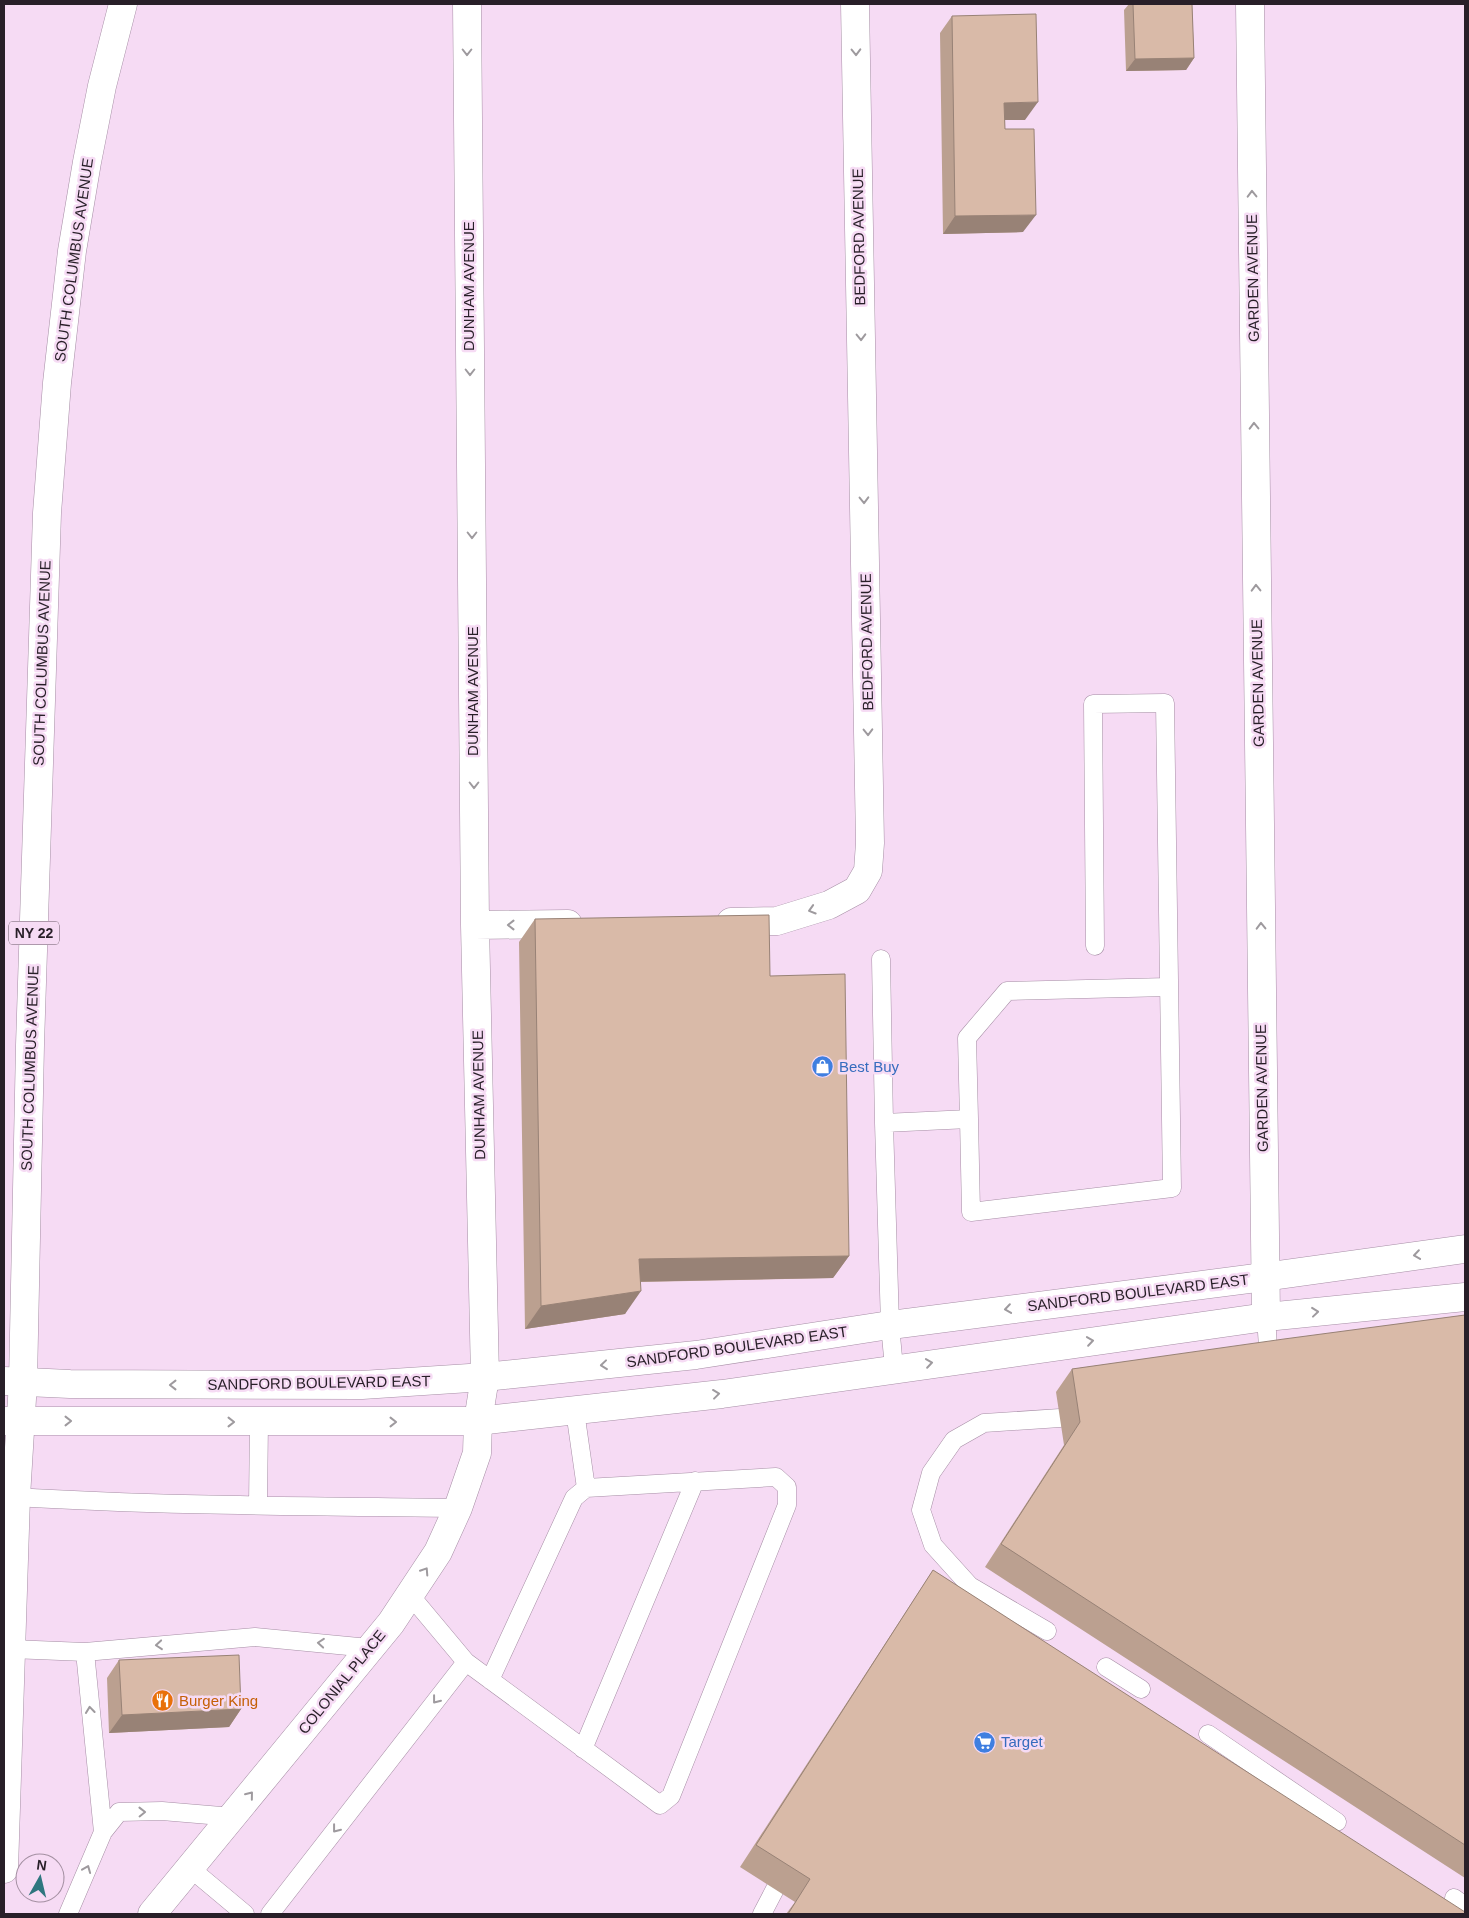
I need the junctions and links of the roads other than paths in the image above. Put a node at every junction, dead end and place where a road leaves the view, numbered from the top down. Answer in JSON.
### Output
{"nodes":[{"id":1,"x":123,"y":4,"type":"edge"},
{"id":2,"x":467,"y":4,"type":"edge"},
{"id":3,"x":855,"y":4,"type":"edge"},
{"id":4,"x":1250,"y":4,"type":"edge"},
{"id":5,"x":708,"y":922,"type":"edge"},
{"id":6,"x":591,"y":924,"type":"edge"},
{"id":7,"x":475,"y":925,"type":"junction"},
{"id":8,"x":1095,"y":946,"type":"dead end"},
{"id":9,"x":881,"y":959,"type":"dead end"},
{"id":10,"x":1168,"y":987,"type":"junction"},
{"id":11,"x":968,"y":1119,"type":"junction"},
{"id":12,"x":884,"y":1123,"type":"junction"},
{"id":13,"x":1465,"y":1249,"type":"edge"},
{"id":14,"x":1264,"y":1277,"type":"junction"},
{"id":15,"x":1465,"y":1297,"type":"edge"},
{"id":16,"x":1266,"y":1317,"type":"junction"},
{"id":17,"x":890,"y":1325,"type":"junction"},
{"id":18,"x":1269,"y":1362,"type":"edge"},
{"id":19,"x":894,"y":1368,"type":"junction"},
{"id":20,"x":485,"y":1377,"type":"junction"},
{"id":21,"x":13,"y":1382,"type":"edge"},
{"id":22,"x":575,"y":1410,"type":"junction"},
{"id":23,"x":1060,"y":1418,"type":"dead end"},
{"id":24,"x":12,"y":1421,"type":"edge"},
{"id":25,"x":259,"y":1422,"type":"junction"},
{"id":26,"x":478,"y":1422,"type":"junction"},
{"id":27,"x":695,"y":1481,"type":"junction"},
{"id":28,"x":586,"y":1488,"type":"junction"},
{"id":29,"x":16,"y":1496,"type":"junction"},
{"id":30,"x":258,"y":1505,"type":"junction"},
{"id":31,"x":458,"y":1508,"type":"junction"},
{"id":32,"x":970,"y":1586,"type":"junction"},
{"id":33,"x":410,"y":1596,"type":"junction"},
{"id":34,"x":954,"y":1616,"type":"edge"},
{"id":35,"x":1047,"y":1631,"type":"dead end"},
{"id":36,"x":369,"y":1648,"type":"junction"},
{"id":37,"x":11,"y":1649,"type":"junction"},
{"id":38,"x":85,"y":1652,"type":"junction"},
{"id":39,"x":466,"y":1662,"type":"junction"},
{"id":40,"x":1106,"y":1667,"type":"dead end"},
{"id":41,"x":490,"y":1680,"type":"junction"},
{"id":42,"x":1141,"y":1689,"type":"dead end"},
{"id":43,"x":1208,"y":1734,"type":"dead end"},
{"id":44,"x":583,"y":1749,"type":"junction"},
{"id":45,"x":5,"y":1780,"type":"edge"},
{"id":46,"x":232,"y":1817,"type":"junction"},
{"id":47,"x":1338,"y":1822,"type":"dead end"},
{"id":48,"x":102,"y":1832,"type":"junction"},
{"id":49,"x":4,"y":1863,"type":"edge"},
{"id":50,"x":190,"y":1868,"type":"junction"},
{"id":51,"x":775,"y":1890,"type":"edge"},
{"id":52,"x":68,"y":1914,"type":"edge"},
{"id":53,"x":152,"y":1914,"type":"edge"},
{"id":54,"x":244,"y":1914,"type":"edge"},
{"id":55,"x":270,"y":1914,"type":"edge"},
{"id":56,"x":762,"y":1914,"type":"edge"}],
"edges":[{"from":1,"to":21,"type":"street","name":"SOUTH COLUMBUS AVENUE","number":"NY 22"},
{"from":2,"to":7,"type":"street","name":"DUNHAM AVENUE","one_way":true},
{"from":3,"to":5,"type":"street","name":"BEDFORD AVENUE","one_way":true},
{"from":14,"to":4,"type":"street","name":"GARDEN AVENUE","one_way":true},
{"from":6,"to":7,"type":"street","one_way":true},
{"from":7,"to":20,"type":"street","name":"DUNHAM AVENUE"},
{"from":8,"to":10,"type":"lane"},
{"from":9,"to":12,"type":"lane"},
{"from":10,"to":11,"type":"lane"},
{"from":10,"to":11,"type":"lane"},
{"from":11,"to":12,"type":"lane"},
{"from":12,"to":17,"type":"lane"},
{"from":13,"to":14,"type":"street","name":"SANDFORD BOULEVARD EAST","one_way":true},
{"from":14,"to":16,"type":"street","name":"GARDEN AVENUE"},
{"from":14,"to":17,"type":"street","name":"SANDFORD BOULEVARD EAST","one_way":true},
{"from":16,"to":15,"type":"street","one_way":true},
{"from":16,"to":18,"type":"lane","name":"GARDEN AVENUE"},
{"from":19,"to":16,"type":"street","one_way":true},
{"from":17,"to":19,"type":"lane"},
{"from":17,"to":20,"type":"street","name":"SANDFORD BOULEVARD EAST","one_way":true},
{"from":22,"to":19,"type":"street","one_way":true},
{"from":20,"to":21,"type":"street","name":"SANDFORD BOULEVARD EAST","one_way":true},
{"from":20,"to":26,"type":"street","name":"DUNHAM AVENUE"},
{"from":21,"to":24,"type":"street","name":"SOUTH COLUMBUS AVENUE","number":"NY 22"},
{"from":22,"to":26,"type":"street"},
{"from":22,"to":28,"type":"lane"},
{"from":23,"to":32,"type":"lane"},
{"from":24,"to":25,"type":"street","one_way":true},
{"from":24,"to":29,"type":"street","name":"SOUTH COLUMBUS AVENUE","number":"NY 22"},
{"from":25,"to":26,"type":"street","one_way":true},
{"from":25,"to":30,"type":"lane"},
{"from":26,"to":31,"type":"street","name":"COLONIAL PLACE"},
{"from":27,"to":28,"type":"lane"},
{"from":27,"to":44,"type":"lane"},
{"from":27,"to":44,"type":"lane"},
{"from":28,"to":41,"type":"lane"},
{"from":29,"to":30,"type":"lane"},
{"from":29,"to":37,"type":"street","name":"SOUTH COLUMBUS AVENUE","number":"NY 22"},
{"from":30,"to":31,"type":"lane"},
{"from":33,"to":31,"type":"street","name":"COLONIAL PLACE","one_way":true},
{"from":32,"to":34,"type":"lane"},
{"from":32,"to":35,"type":"lane"},
{"from":33,"to":36,"type":"street","name":"COLONIAL PLACE"},
{"from":33,"to":39,"type":"lane"},
{"from":36,"to":38,"type":"lane","one_way":true},
{"from":46,"to":36,"type":"street","name":"COLONIAL PLACE","one_way":true},
{"from":37,"to":38,"type":"lane"},
{"from":37,"to":45,"type":"street","name":"SOUTH COLUMBUS AVENUE","number":"NY 22"},
{"from":48,"to":38,"type":"lane","one_way":true},
{"from":39,"to":41,"type":"lane"},
{"from":39,"to":55,"type":"lane","one_way":true},
{"from":40,"to":42,"type":"lane"},
{"from":41,"to":44,"type":"lane"},
{"from":43,"to":47,"type":"lane"},
{"from":45,"to":49,"type":"street","name":"SOUTH COLUMBUS AVENUE","number":"NY 22"},
{"from":48,"to":46,"type":"lane","one_way":true},
{"from":46,"to":50,"type":"street","name":"COLONIAL PLACE"},
{"from":52,"to":48,"type":"lane","one_way":true},
{"from":50,"to":53,"type":"street","name":"COLONIAL PLACE"},
{"from":50,"to":54,"type":"lane"},
{"from":51,"to":56,"type":"lane"}]}
